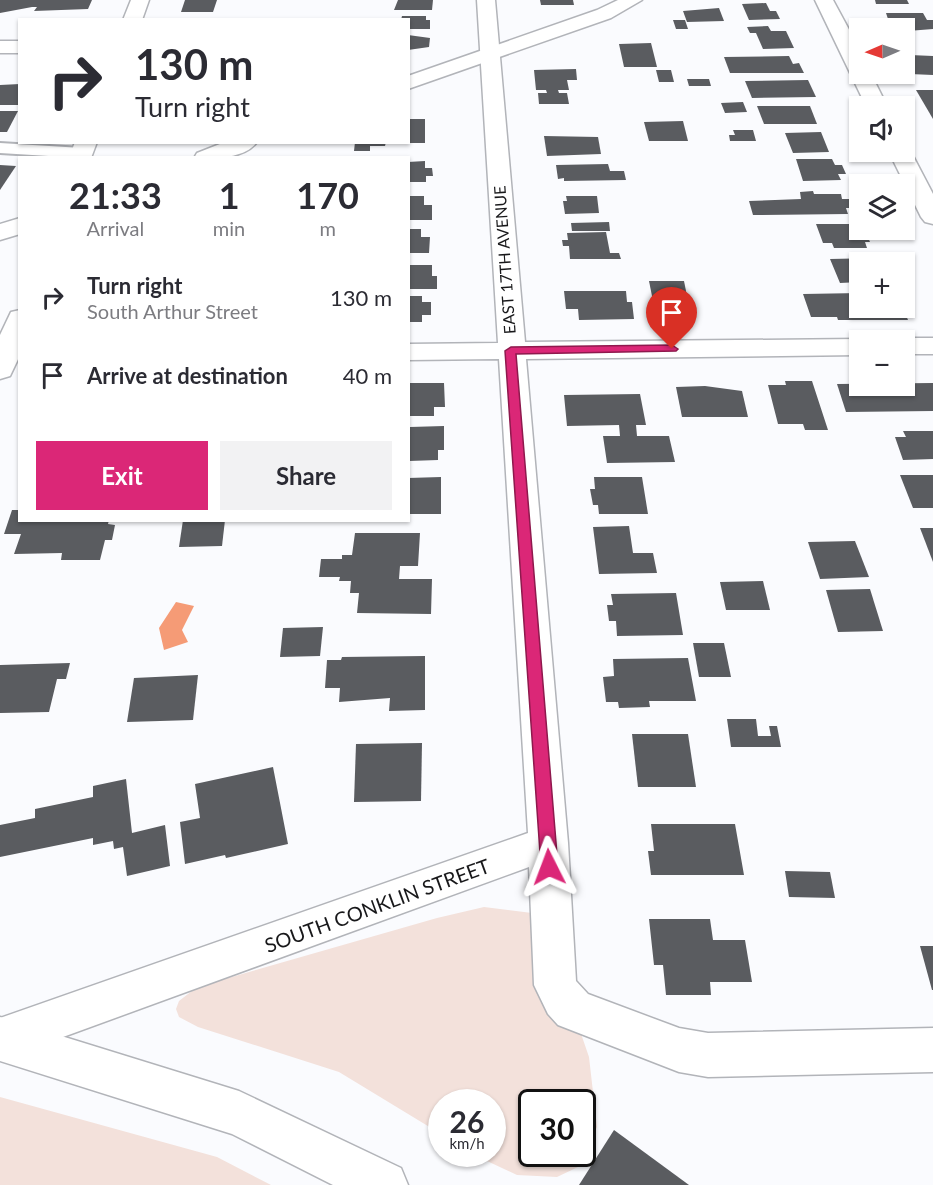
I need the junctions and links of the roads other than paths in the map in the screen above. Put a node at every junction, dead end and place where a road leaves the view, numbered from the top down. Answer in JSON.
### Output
{"nodes":[{"id":1,"x":140,"y":0,"type":"edge"},
{"id":2,"x":486,"y":0,"type":"edge"},
{"id":3,"x":633,"y":0,"type":"edge"},
{"id":4,"x":824,"y":0,"type":"edge"},
{"id":5,"x":133,"y":18,"type":"edge"},
{"id":6,"x":0,"y":47,"type":"edge"},
{"id":7,"x":18,"y":47,"type":"edge"},
{"id":8,"x":849,"y":50,"type":"edge"},
{"id":9,"x":490,"y":53,"type":"junction"},
{"id":10,"x":410,"y":82,"type":"edge"},
{"id":11,"x":0,"y":142,"type":"edge"},
{"id":12,"x":18,"y":142,"type":"edge"},
{"id":13,"x":46,"y":144,"type":"edge"},
{"id":14,"x":241,"y":144,"type":"edge"},
{"id":15,"x":0,"y":148,"type":"edge"},
{"id":16,"x":83,"y":150,"type":"edge"},
{"id":17,"x":210,"y":156,"type":"edge"},
{"id":18,"x":905,"y":162,"type":"edge"},
{"id":19,"x":933,"y":218,"type":"edge"},
{"id":20,"x":18,"y":226,"type":"edge"},
{"id":21,"x":0,"y":232,"type":"edge"},
{"id":22,"x":18,"y":325,"type":"edge"},
{"id":23,"x":915,"y":346,"type":"edge"},
{"id":24,"x":933,"y":346,"type":"edge"},
{"id":25,"x":849,"y":347,"type":"edge"},
{"id":26,"x":511,"y":351,"type":"junction"},
{"id":27,"x":410,"y":352,"type":"edge"},
{"id":28,"x":8,"y":362,"type":"edge"},
{"id":29,"x":548,"y":843,"type":"junction"},
{"id":30,"x":1,"y":1039,"type":"edge"},
{"id":31,"x":933,"y":1050,"type":"edge"},
{"id":32,"x":384,"y":1185,"type":"edge"}],
"edges":[{"from":1,"to":5,"type":"street"},
{"from":2,"to":9,"type":"street","name":"EAST 17TH AVENUE"},
{"from":3,"to":9,"type":"street"},
{"from":4,"to":8,"type":"street"},
{"from":6,"to":7,"type":"street"},
{"from":9,"to":10,"type":"street"},
{"from":9,"to":26,"type":"street","name":"EAST 17TH AVENUE"},
{"from":11,"to":12,"type":"lane"},
{"from":13,"to":16,"type":"lane"},
{"from":14,"to":17,"type":"street"},
{"from":15,"to":16,"type":"lane"},
{"from":18,"to":19,"type":"street"},
{"from":20,"to":21,"type":"street"},
{"from":22,"to":28,"type":"street"},
{"from":23,"to":24,"type":"street"},
{"from":25,"to":26,"type":"street"},
{"from":26,"to":27,"type":"street"},
{"from":26,"to":29,"type":"street","name":"EAST 17TH AVENUE"},
{"from":29,"to":30,"type":"street","name":"SOUTH CONKLIN STREET"},
{"from":29,"to":31,"type":"street"},
{"from":30,"to":32,"type":"street"}]}
